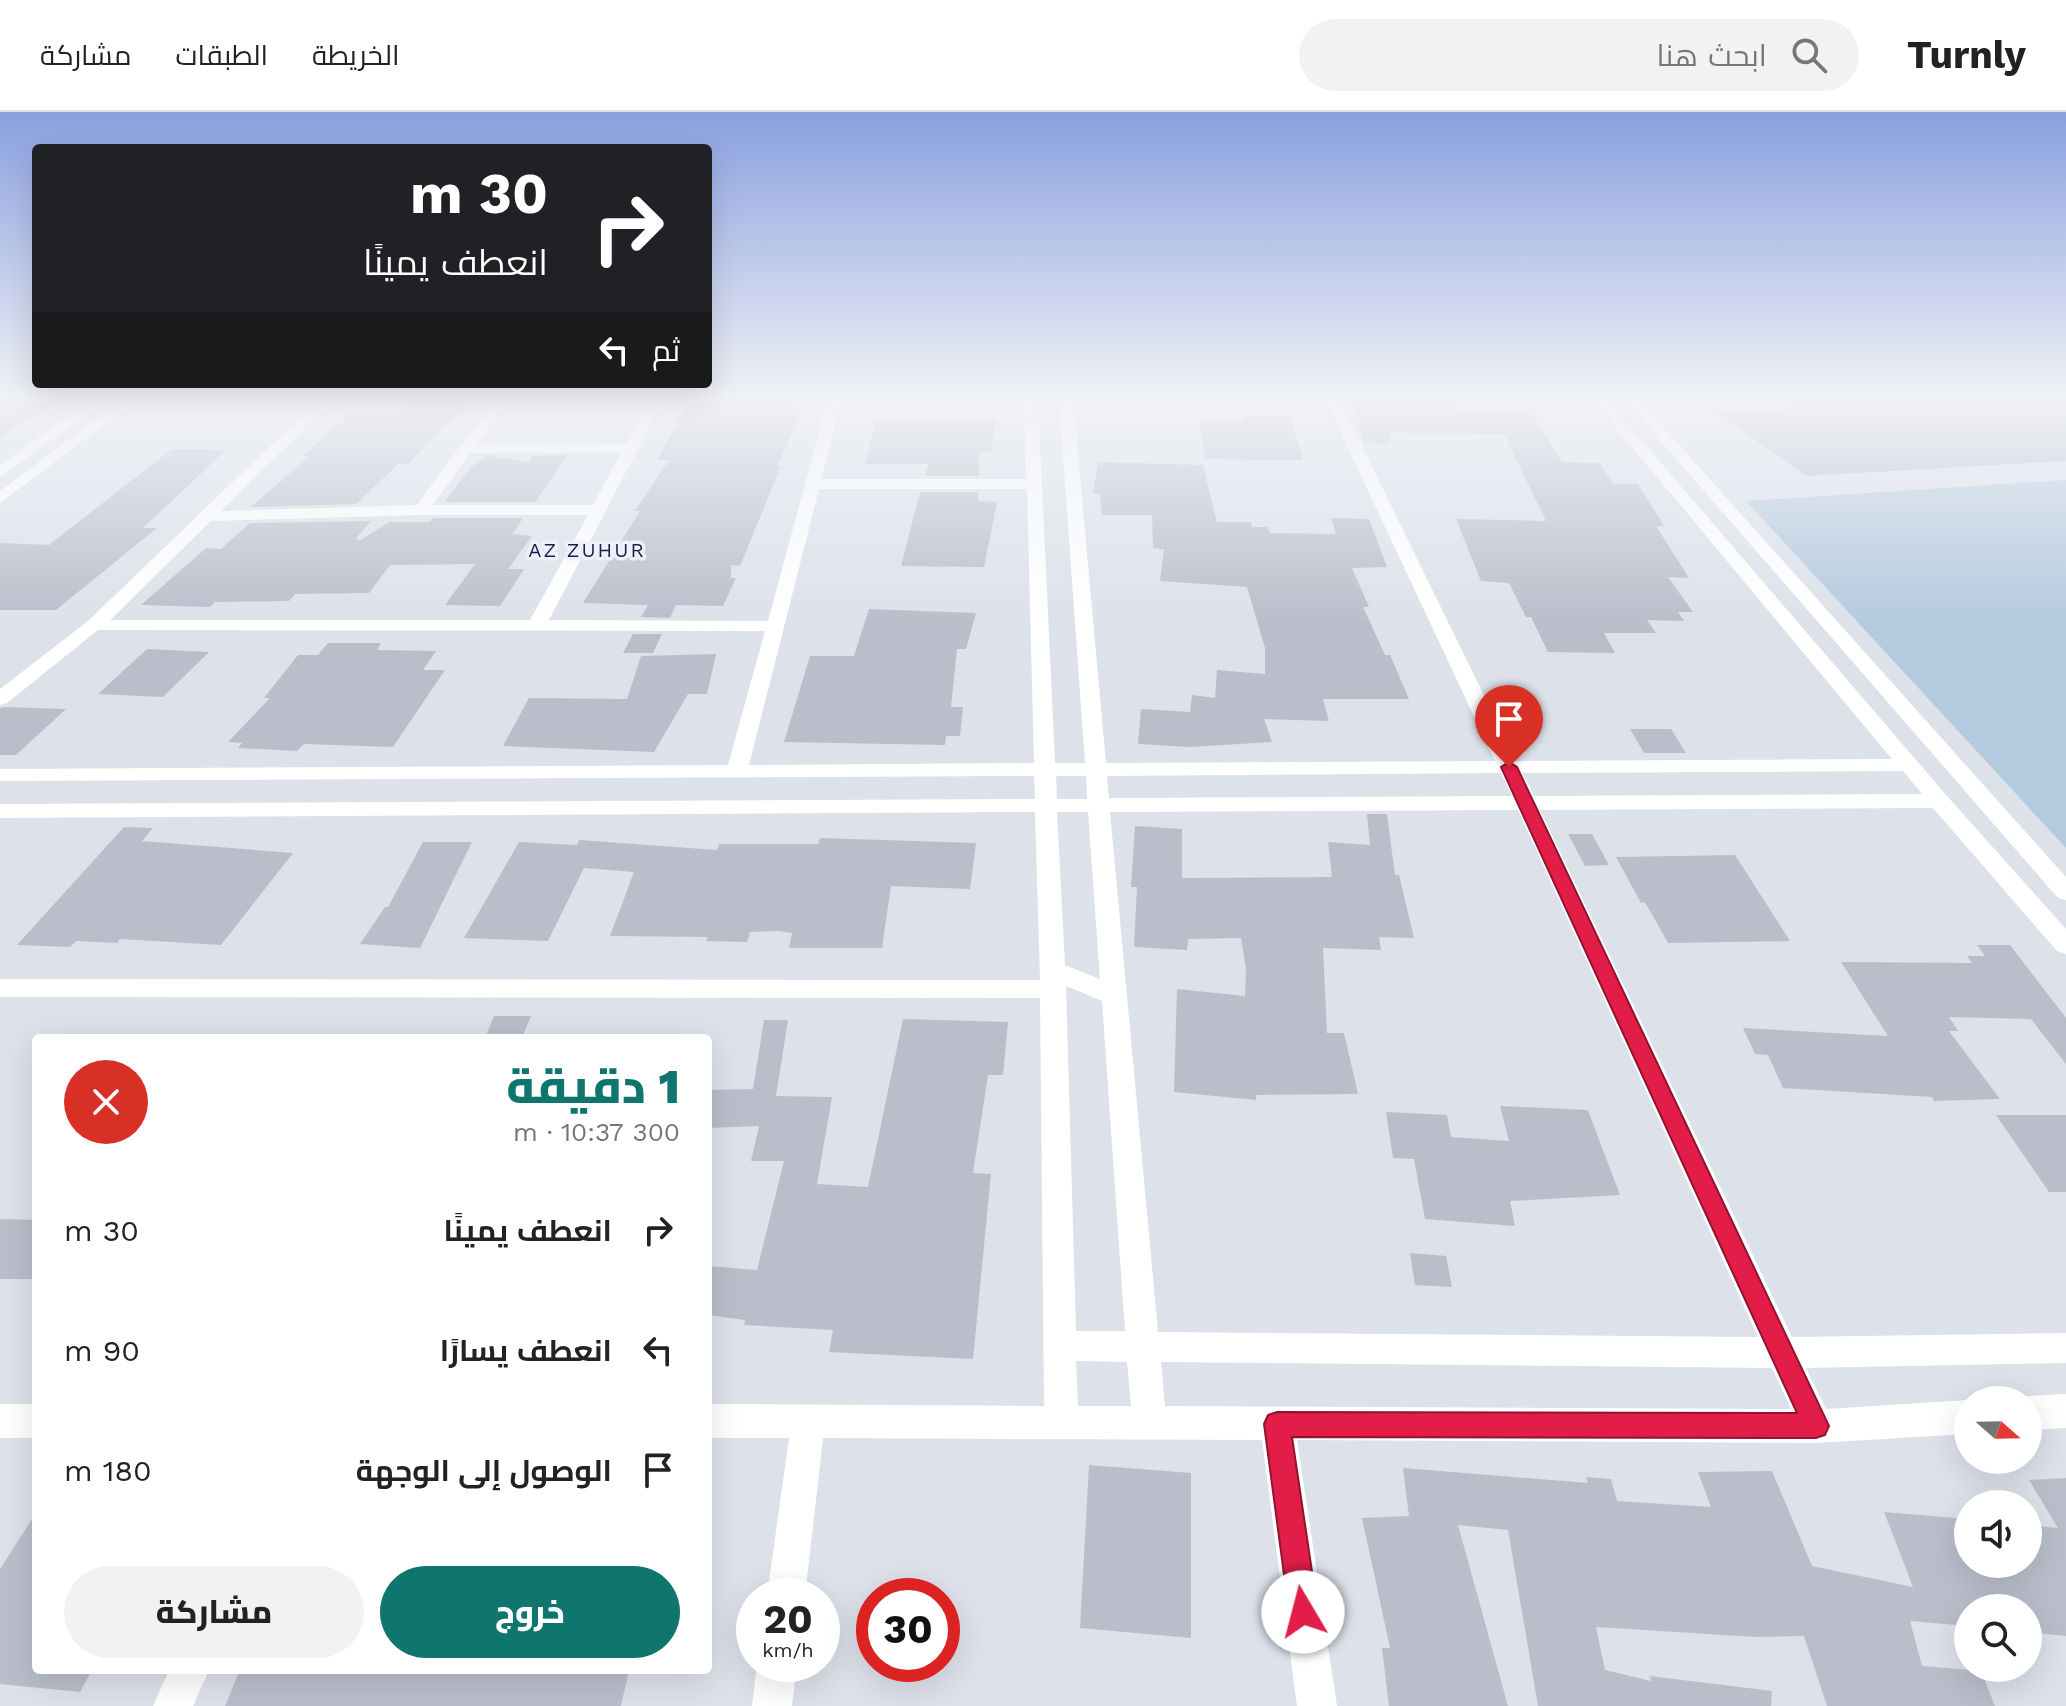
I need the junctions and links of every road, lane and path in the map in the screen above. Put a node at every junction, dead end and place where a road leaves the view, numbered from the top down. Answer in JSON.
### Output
{"nodes":[{"id":1,"x":33,"y":473,"type":"edge"},
{"id":2,"x":249,"y":473,"type":"edge"},
{"id":3,"x":448,"y":473,"type":"edge"},
{"id":4,"x":617,"y":473,"type":"edge"},
{"id":5,"x":815,"y":473,"type":"edge"},
{"id":6,"x":1035,"y":473,"type":"edge"},
{"id":7,"x":1072,"y":473,"type":"edge"},
{"id":8,"x":1368,"y":473,"type":"edge"},
{"id":9,"x":1662,"y":473,"type":"edge"},
{"id":10,"x":1697,"y":473,"type":"edge"},
{"id":11,"x":812,"y":484,"type":"junction"},
{"id":12,"x":1035,"y":484,"type":"junction"},
{"id":13,"x":0,"y":498,"type":"edge"},
{"id":14,"x":422,"y":510,"type":"junction"},
{"id":15,"x":598,"y":510,"type":"junction"},
{"id":16,"x":205,"y":516,"type":"junction"},
{"id":17,"x":94,"y":625,"type":"junction"},
{"id":18,"x":537,"y":625,"type":"junction"},
{"id":19,"x":775,"y":626,"type":"junction"},
{"id":20,"x":0,"y":699,"type":"edge"},
{"id":21,"x":1909,"y":765,"type":"junction"},
{"id":22,"x":1509,"y":767,"type":"junction"},
{"id":23,"x":1096,"y":769,"type":"junction"},
{"id":24,"x":1046,"y":770,"type":"junction"},
{"id":25,"x":737,"y":771,"type":"junction"},
{"id":26,"x":0,"y":775,"type":"edge"},
{"id":27,"x":1939,"y":801,"type":"junction"},
{"id":28,"x":1526,"y":803,"type":"junction"},
{"id":29,"x":1047,"y":805,"type":"junction"},
{"id":30,"x":1099,"y":805,"type":"junction"},
{"id":31,"x":0,"y":811,"type":"edge"},
{"id":32,"x":2066,"y":892,"type":"edge"},
{"id":33,"x":2066,"y":945,"type":"edge"},
{"id":34,"x":1053,"y":980,"type":"junction"},
{"id":35,"x":0,"y":988,"type":"edge"},
{"id":36,"x":1115,"y":996,"type":"junction"},
{"id":37,"x":1060,"y":1346,"type":"junction"},
{"id":38,"x":1143,"y":1346,"type":"junction"},
{"id":39,"x":2066,"y":1348,"type":"edge"},
{"id":40,"x":1781,"y":1353,"type":"junction"},
{"id":41,"x":2066,"y":1411,"type":"edge"},
{"id":42,"x":2042,"y":1412,"type":"edge"},
{"id":43,"x":1954,"y":1418,"type":"edge"},
{"id":44,"x":0,"y":1421,"type":"edge"},
{"id":45,"x":32,"y":1421,"type":"edge"},
{"id":46,"x":712,"y":1421,"type":"edge"},
{"id":47,"x":808,"y":1423,"type":"junction"},
{"id":48,"x":1061,"y":1423,"type":"junction"},
{"id":49,"x":1149,"y":1424,"type":"junction"},
{"id":50,"x":1277,"y":1424,"type":"junction"},
{"id":51,"x":1816,"y":1426,"type":"junction"},
{"id":52,"x":788,"y":1578,"type":"edge"},
{"id":53,"x":187,"y":1674,"type":"edge"},
{"id":54,"x":775,"y":1682,"type":"edge"},
{"id":55,"x":173,"y":1706,"type":"edge"},
{"id":56,"x":772,"y":1706,"type":"edge"},
{"id":57,"x":1317,"y":1706,"type":"edge"}],
"edges":[{"from":1,"to":13,"type":"street"},
{"from":2,"to":16,"type":"street"},
{"from":3,"to":14,"type":"street"},
{"from":4,"to":15,"type":"street"},
{"from":5,"to":11,"type":"street"},
{"from":6,"to":12,"type":"street"},
{"from":7,"to":23,"type":"street"},
{"from":8,"to":22,"type":"street"},
{"from":9,"to":21,"type":"street"},
{"from":10,"to":32,"type":"street"},
{"from":11,"to":12,"type":"street"},
{"from":11,"to":19,"type":"street"},
{"from":12,"to":24,"type":"street"},
{"from":14,"to":15,"type":"street"},
{"from":14,"to":16,"type":"street"},
{"from":15,"to":18,"type":"street"},
{"from":16,"to":17,"type":"street"},
{"from":17,"to":18,"type":"street"},
{"from":17,"to":20,"type":"street"},
{"from":18,"to":19,"type":"street"},
{"from":19,"to":25,"type":"street"},
{"from":21,"to":22,"type":"street"},
{"from":21,"to":27,"type":"street"},
{"from":22,"to":23,"type":"street"},
{"from":22,"to":28,"type":"street"},
{"from":23,"to":24,"type":"street"},
{"from":23,"to":30,"type":"street"},
{"from":24,"to":25,"type":"street"},
{"from":24,"to":29,"type":"street"},
{"from":25,"to":26,"type":"street"},
{"from":27,"to":28,"type":"street"},
{"from":27,"to":33,"type":"street"},
{"from":28,"to":30,"type":"street"},
{"from":28,"to":40,"type":"street"},
{"from":29,"to":30,"type":"street"},
{"from":29,"to":31,"type":"street"},
{"from":29,"to":34,"type":"street"},
{"from":30,"to":36,"type":"street"},
{"from":34,"to":35,"type":"street"},
{"from":34,"to":36,"type":"street"},
{"from":34,"to":37,"type":"street"},
{"from":36,"to":38,"type":"street"},
{"from":37,"to":38,"type":"street"},
{"from":37,"to":48,"type":"street"},
{"from":38,"to":40,"type":"street"},
{"from":38,"to":49,"type":"street"},
{"from":39,"to":40,"type":"street"},
{"from":40,"to":51,"type":"street"},
{"from":41,"to":42,"type":"street"},
{"from":43,"to":51,"type":"street"},
{"from":44,"to":45,"type":"street"},
{"from":46,"to":47,"type":"street"},
{"from":47,"to":48,"type":"street"},
{"from":47,"to":52,"type":"street"},
{"from":48,"to":49,"type":"street"},
{"from":49,"to":50,"type":"street"},
{"from":50,"to":51,"type":"street"},
{"from":50,"to":57,"type":"street"},
{"from":53,"to":55,"type":"street"},
{"from":54,"to":56,"type":"street"}]}
